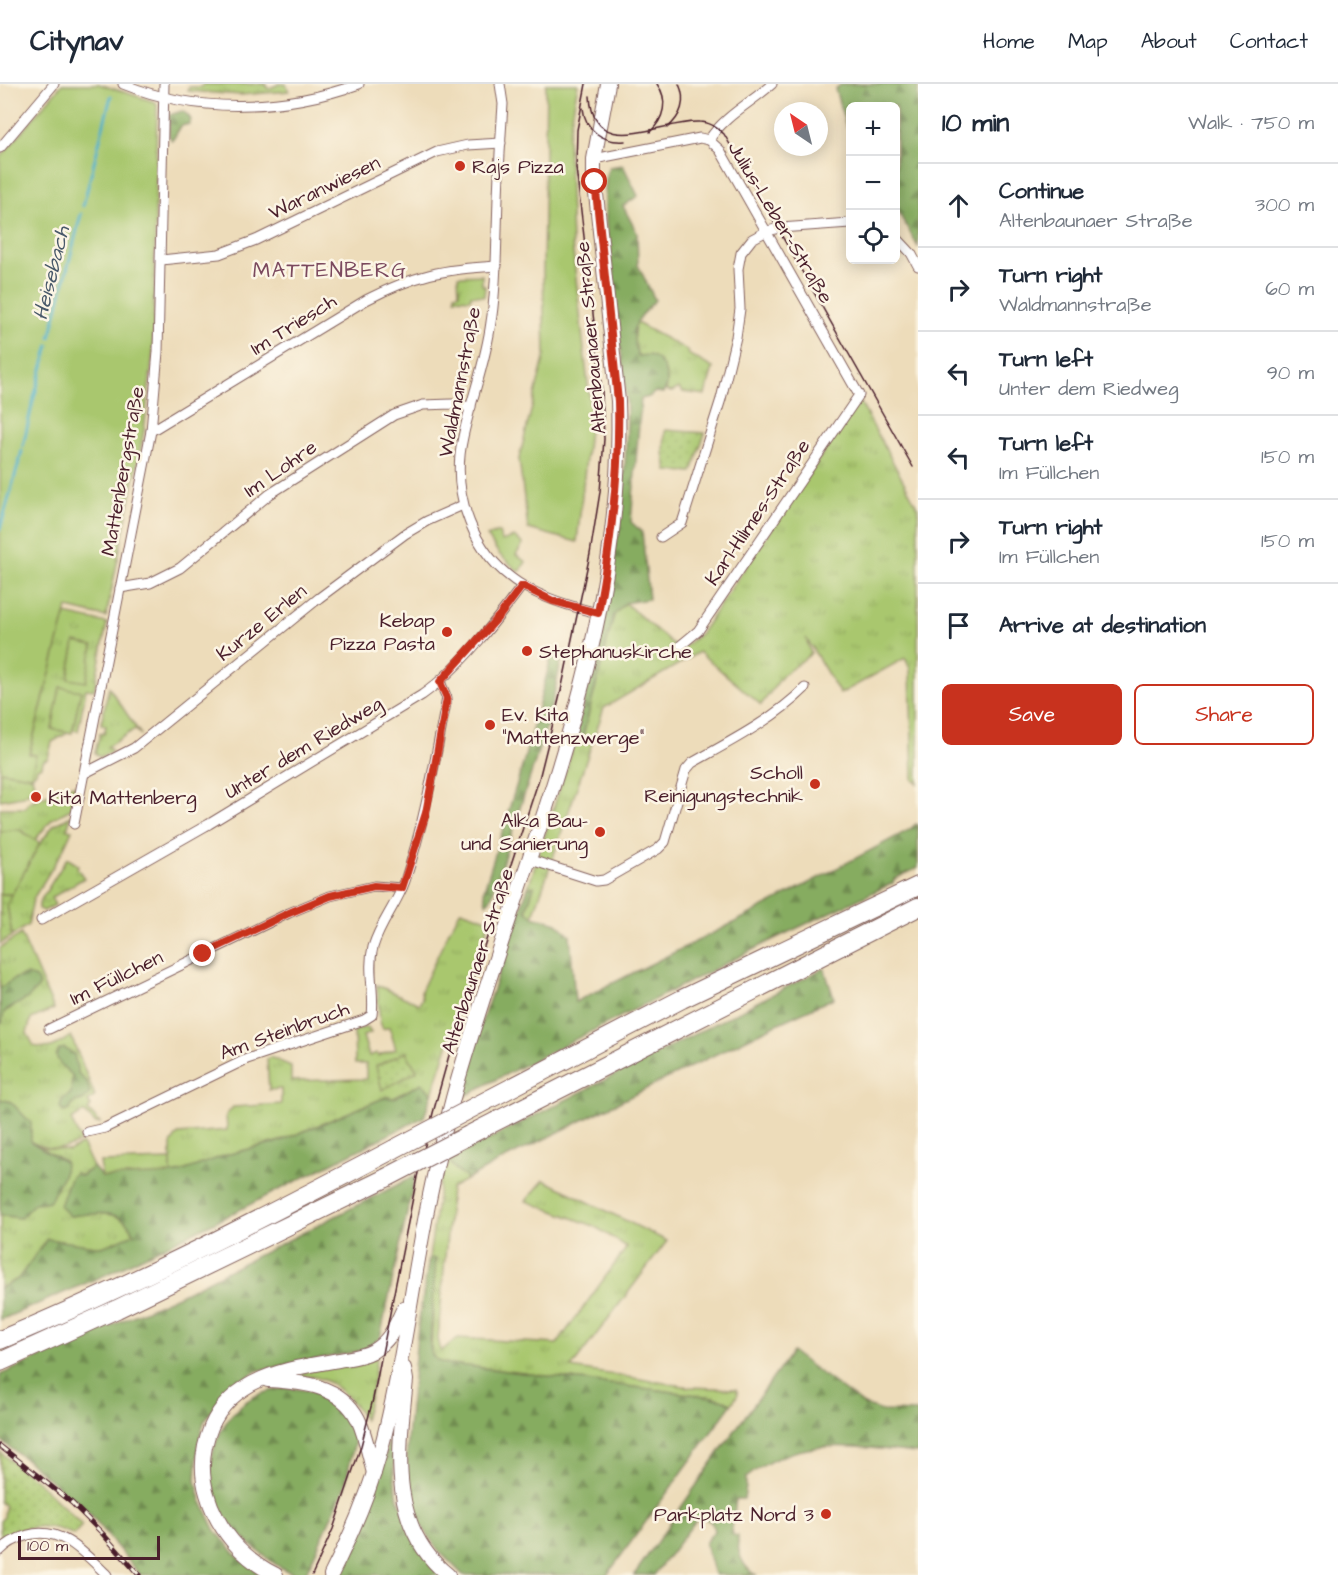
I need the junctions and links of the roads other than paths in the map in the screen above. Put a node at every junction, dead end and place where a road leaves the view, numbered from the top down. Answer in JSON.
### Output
{"nodes":[{"id":1,"x":54,"y":84,"type":"edge"},
{"id":2,"x":123,"y":84,"type":"edge"},
{"id":3,"x":164,"y":84,"type":"edge"},
{"id":4,"x":359,"y":84,"type":"edge"},
{"id":5,"x":500,"y":84,"type":"edge"},
{"id":6,"x":608,"y":84,"type":"edge"},
{"id":7,"x":772,"y":84,"type":"edge"},
{"id":8,"x":165,"y":98,"type":"junction"},
{"id":9,"x":709,"y":140,"type":"junction"},
{"id":10,"x":501,"y":143,"type":"junction"},
{"id":11,"x":0,"y":148,"type":"edge"},
{"id":12,"x":594,"y":159,"type":"junction"},
{"id":13,"x":846,"y":223,"type":"edge"},
{"id":14,"x":767,"y":231,"type":"junction"},
{"id":15,"x":900,"y":241,"type":"edge"},
{"id":16,"x":161,"y":260,"type":"junction"},
{"id":17,"x":497,"y":266,"type":"junction"},
{"id":18,"x":918,"y":266,"type":"edge"},
{"id":19,"x":859,"y":395,"type":"joint"},
{"id":20,"x":471,"y":407,"type":"junction"},
{"id":21,"x":151,"y":431,"type":"junction"},
{"id":22,"x":463,"y":505,"type":"junction"},
{"id":23,"x":661,"y":537,"type":"dead end"},
{"id":24,"x":522,"y":586,"type":"junction"},
{"id":25,"x":120,"y":588,"type":"junction"},
{"id":26,"x":598,"y":613,"type":"junction"},
{"id":27,"x":681,"y":645,"type":"dead end"},
{"id":28,"x":440,"y":682,"type":"junction"},
{"id":29,"x":805,"y":688,"type":"dead end"},
{"id":30,"x":85,"y":772,"type":"junction"},
{"id":31,"x":74,"y":824,"type":"dead end"},
{"id":32,"x":531,"y":860,"type":"junction"},
{"id":33,"x":916,"y":887,"type":"edge"},
{"id":34,"x":402,"y":888,"type":"junction"},
{"id":35,"x":918,"y":907,"type":"edge"},
{"id":36,"x":41,"y":921,"type":"dead end"},
{"id":37,"x":49,"y":1029,"type":"dead end"},
{"id":38,"x":87,"y":1132,"type":"dead end"},
{"id":39,"x":412,"y":1296,"type":"junction"},
{"id":40,"x":0,"y":1340,"type":"edge"},
{"id":41,"x":403,"y":1354,"type":"junction"},
{"id":42,"x":0,"y":1362,"type":"edge"},
{"id":43,"x":260,"y":1379,"type":"junction"},
{"id":44,"x":374,"y":1473,"type":"junction"},
{"id":45,"x":0,"y":1551,"type":"edge"},
{"id":46,"x":332,"y":1574,"type":"edge"},
{"id":47,"x":107,"y":1575,"type":"edge"},
{"id":48,"x":276,"y":1575,"type":"edge"},
{"id":49,"x":448,"y":1575,"type":"edge"}],
"edges":[{"from":1,"to":11,"type":"street"},
{"from":2,"to":8,"type":"street"},
{"from":3,"to":8,"type":"street","name":"Mattenbergstraße"},
{"from":4,"to":8,"type":"street"},
{"from":5,"to":10,"type":"street","name":"Waldmannstraße"},
{"from":6,"to":12,"type":"main road","name":"Altenbaunaer Straße"},
{"from":7,"to":9,"type":"street"},
{"from":8,"to":16,"type":"street","name":"Mattenbergstraße"},
{"from":9,"to":12,"type":"street","name":"Julius-Leber-Straße"},
{"from":9,"to":14,"type":"street","name":"Julius-Leber-Straße"},
{"from":10,"to":16,"type":"street","name":"Waranwiesen"},
{"from":10,"to":17,"type":"street","name":"Waldmannstraße"},
{"from":12,"to":26,"type":"main road","name":"Altenbaunaer Straße"},
{"from":13,"to":14,"type":"street"},
{"from":14,"to":19,"type":"street","name":"Julius-Leber-Straße"},
{"from":14,"to":23,"type":"street"},
{"from":15,"to":18,"type":"street"},
{"from":16,"to":21,"type":"street","name":"Mattenbergstraße"},
{"from":17,"to":20,"type":"street","name":"Waldmannstraße"},
{"from":17,"to":21,"type":"street","name":"Im Triesch"},
{"from":19,"to":27,"type":"street","name":"Karl-Hilmes-Straße"},
{"from":20,"to":22,"type":"street","name":"Waldmannstraße"},
{"from":20,"to":25,"type":"street","name":"Im Lohre"},
{"from":21,"to":25,"type":"street","name":"Mattenbergstraße"},
{"from":22,"to":24,"type":"street","name":"Waldmannstraße"},
{"from":22,"to":30,"type":"street","name":"Kurze Erlen"},
{"from":24,"to":26,"type":"street","name":"Waldmannstraße"},
{"from":24,"to":28,"type":"street","name":"Unter dem Riedweg"},
{"from":25,"to":30,"type":"street","name":"Mattenbergstraße"},
{"from":26,"to":32,"type":"main road","name":"Altenbaunaer Straße"},
{"from":28,"to":34,"type":"street"},
{"from":28,"to":36,"type":"street","name":"Unter dem Riedweg"},
{"from":29,"to":32,"type":"street"},
{"from":30,"to":31,"type":"street","name":"Mattenbergstraße"},
{"from":32,"to":39,"type":"main road","name":"Altenbaunaer Straße"},
{"from":33,"to":40,"type":"highway","bridge":true},
{"from":34,"to":37,"type":"street","name":"Im Füllchen"},
{"from":34,"to":38,"type":"street","name":"Am Steinbruch"},
{"from":35,"to":42,"type":"highway","bridge":true},
{"from":39,"to":41,"type":"main road","name":"Altenbaunaer Straße"},
{"from":39,"to":43,"type":"main road"},
{"from":41,"to":44,"type":"main road"},
{"from":41,"to":49,"type":"main road"},
{"from":43,"to":44,"type":"main road"},
{"from":43,"to":48,"type":"main road"},
{"from":44,"to":46,"type":"main road"},
{"from":45,"to":47,"type":"street"}]}
